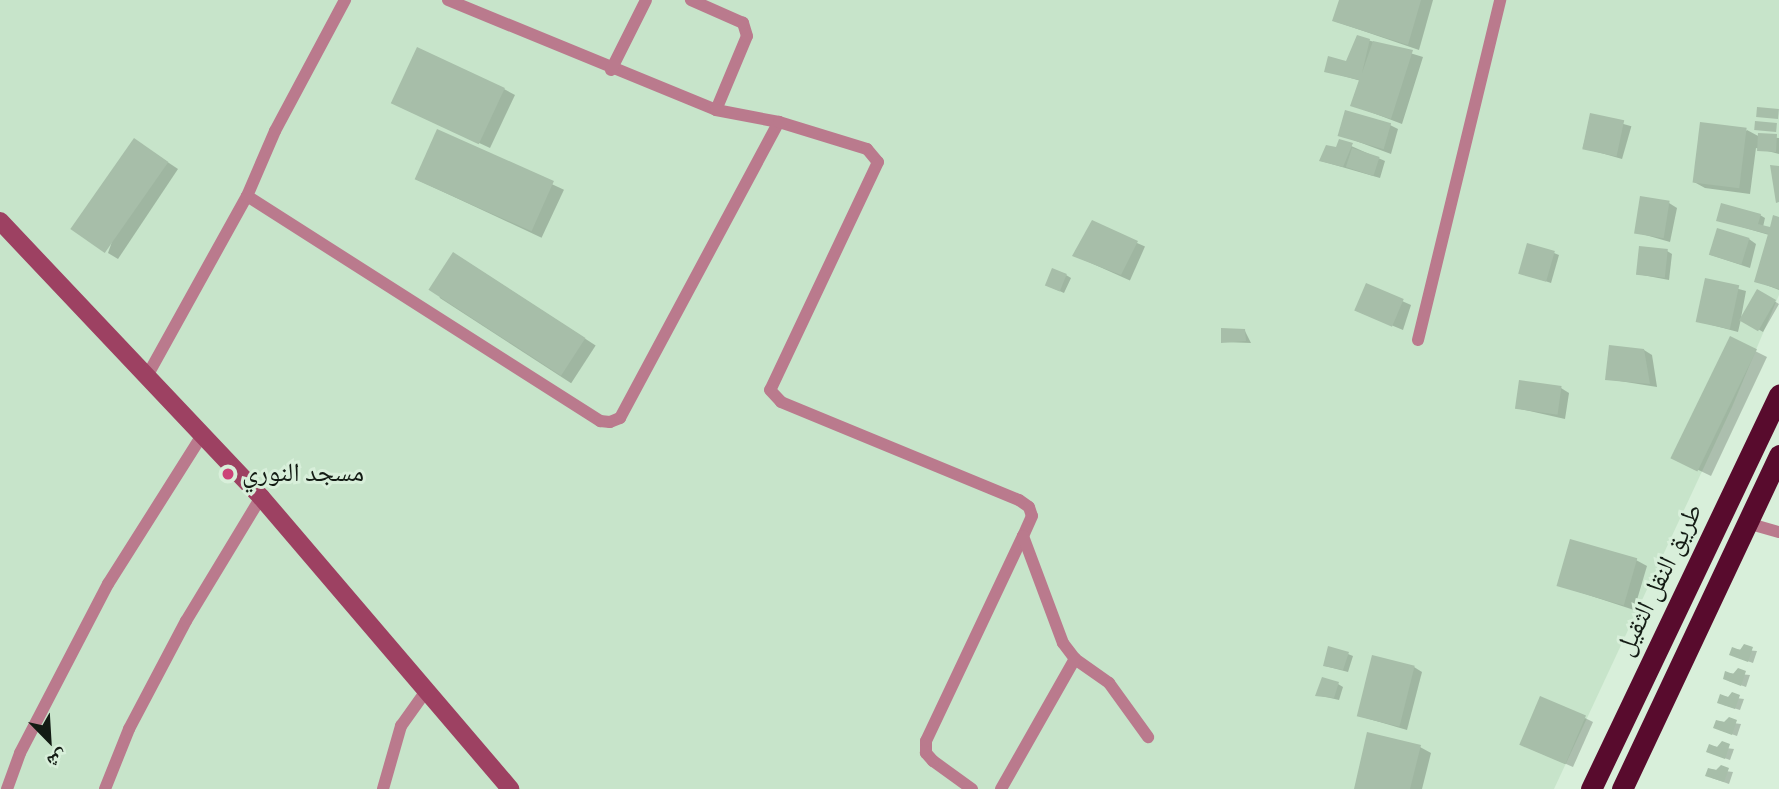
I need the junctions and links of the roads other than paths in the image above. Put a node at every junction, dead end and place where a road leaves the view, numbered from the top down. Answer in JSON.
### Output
{"nodes":[{"id":1,"x":345,"y":0,"type":"edge"},
{"id":2,"x":448,"y":0,"type":"edge"},
{"id":3,"x":646,"y":0,"type":"edge"},
{"id":4,"x":691,"y":0,"type":"edge"},
{"id":5,"x":1500,"y":0,"type":"edge"},
{"id":6,"x":611,"y":69,"type":"junction"},
{"id":7,"x":716,"y":110,"type":"junction"},
{"id":8,"x":779,"y":122,"type":"junction"},
{"id":9,"x":247,"y":196,"type":"junction"},
{"id":10,"x":0,"y":221,"type":"edge"},
{"id":11,"x":1419,"y":340,"type":"dead end"},
{"id":12,"x":146,"y":378,"type":"junction"},
{"id":13,"x":1779,"y":395,"type":"edge"},
{"id":14,"x":202,"y":434,"type":"junction"},
{"id":15,"x":1779,"y":455,"type":"edge"},
{"id":16,"x":261,"y":497,"type":"junction"},
{"id":17,"x":1747,"y":523,"type":"junction"},
{"id":18,"x":1779,"y":532,"type":"edge"},
{"id":19,"x":1023,"y":536,"type":"junction"},
{"id":20,"x":1075,"y":659,"type":"junction"},
{"id":21,"x":426,"y":691,"type":"junction"},
{"id":22,"x":1148,"y":737,"type":"dead end"},
{"id":23,"x":7,"y":789,"type":"edge"},
{"id":24,"x":105,"y":789,"type":"edge"},
{"id":25,"x":383,"y":789,"type":"edge"},
{"id":26,"x":510,"y":789,"type":"edge"},
{"id":27,"x":972,"y":789,"type":"edge"},
{"id":28,"x":1001,"y":789,"type":"edge"},
{"id":29,"x":1591,"y":789,"type":"edge"},
{"id":30,"x":1622,"y":789,"type":"edge"}],
"edges":[{"from":1,"to":9,"type":"street"},
{"from":2,"to":6,"type":"street"},
{"from":3,"to":6,"type":"street"},
{"from":4,"to":7,"type":"street"},
{"from":5,"to":11,"type":"street"},
{"from":6,"to":7,"type":"street"},
{"from":7,"to":8,"type":"street"},
{"from":8,"to":9,"type":"street"},
{"from":8,"to":19,"type":"street"},
{"from":9,"to":12,"type":"street"},
{"from":10,"to":12,"type":"main road"},
{"from":12,"to":14,"type":"main road"},
{"from":13,"to":29,"type":"highway","name":"طريق النقل الثقيل"},
{"from":14,"to":16,"type":"main road"},
{"from":14,"to":23,"type":"street"},
{"from":15,"to":17,"type":"highway","name":"طريق النقل الثقيل"},
{"from":16,"to":21,"type":"main road"},
{"from":16,"to":24,"type":"street"},
{"from":17,"to":18,"type":"street"},
{"from":17,"to":30,"type":"highway","name":"طريق النقل الثقيل"},
{"from":19,"to":20,"type":"street"},
{"from":19,"to":27,"type":"street"},
{"from":20,"to":22,"type":"street"},
{"from":20,"to":28,"type":"street"},
{"from":21,"to":25,"type":"street"},
{"from":21,"to":26,"type":"main road"}]}
